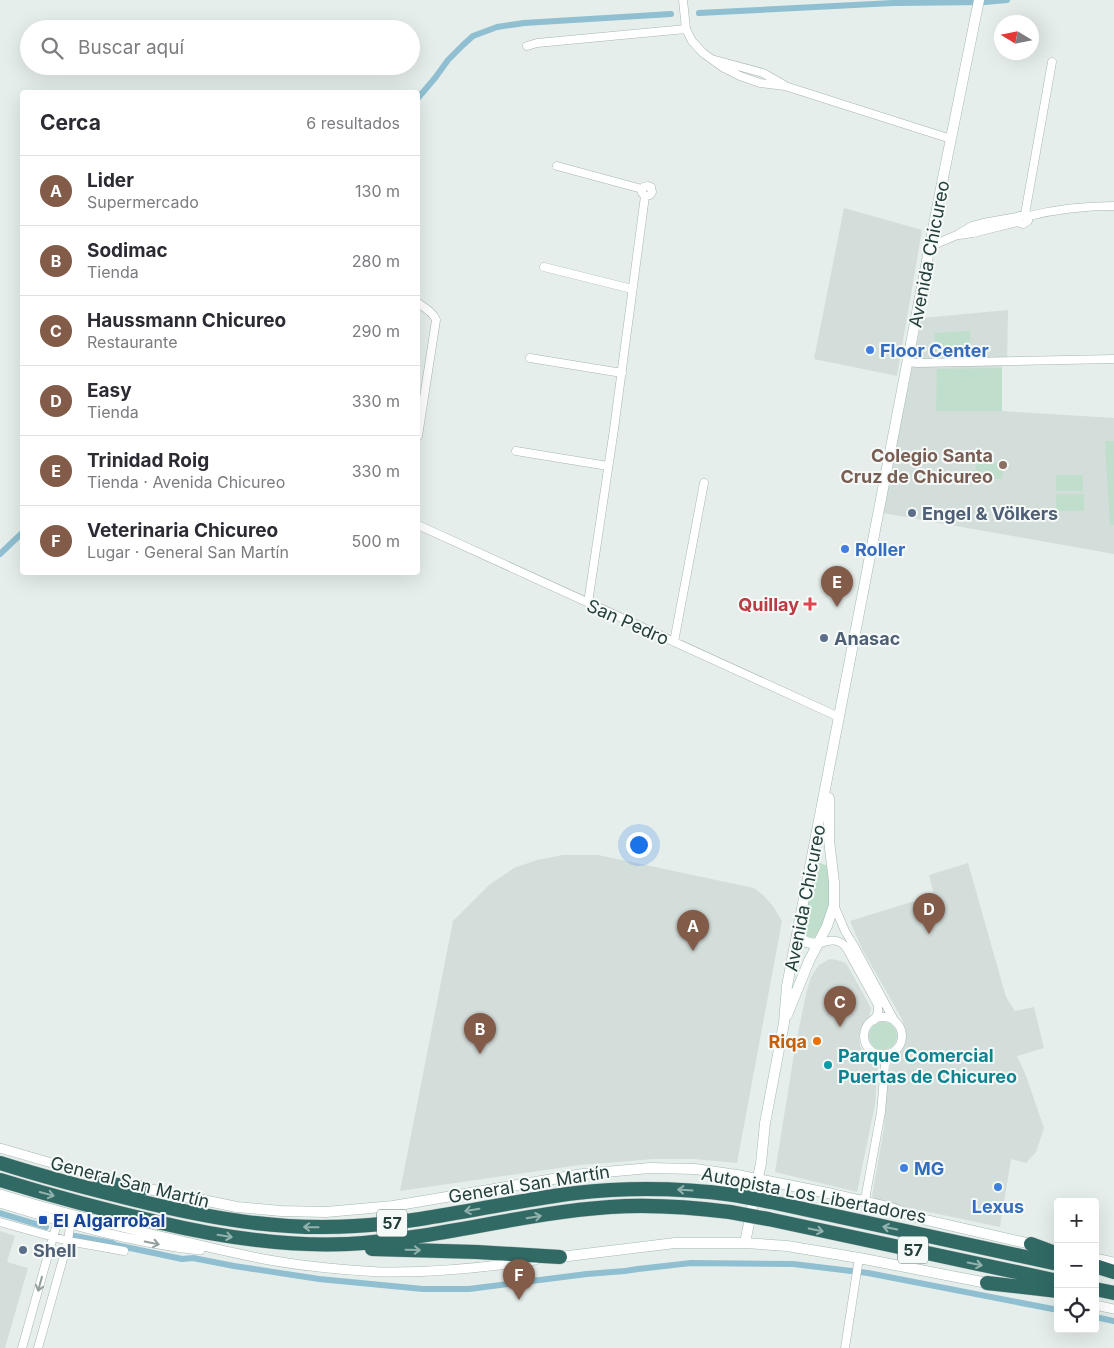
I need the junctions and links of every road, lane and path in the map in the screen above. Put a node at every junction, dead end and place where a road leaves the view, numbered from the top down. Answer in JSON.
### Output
{"nodes":[{"id":1,"x":683,"y":0,"type":"edge"},
{"id":2,"x":978,"y":2,"type":"edge"},
{"id":3,"x":686,"y":29,"type":"junction"},
{"id":4,"x":528,"y":46,"type":"dead end"},
{"id":5,"x":1052,"y":62,"type":"dead end"},
{"id":6,"x":951,"y":139,"type":"junction"},
{"id":7,"x":557,"y":166,"type":"dead end"},
{"id":8,"x":1114,"y":206,"type":"edge"},
{"id":9,"x":1022,"y":217,"type":"junction"},
{"id":10,"x":931,"y":246,"type":"junction"},
{"id":11,"x":544,"y":267,"type":"dead end"},
{"id":12,"x":632,"y":289,"type":"junction"},
{"id":13,"x":420,"y":304,"type":"edge"},
{"id":14,"x":530,"y":358,"type":"dead end"},
{"id":15,"x":1114,"y":359,"type":"edge"},
{"id":16,"x":908,"y":362,"type":"junction"},
{"id":17,"x":622,"y":373,"type":"junction"},
{"id":18,"x":420,"y":423,"type":"edge"},
{"id":19,"x":516,"y":451,"type":"dead end"},
{"id":20,"x":608,"y":466,"type":"junction"},
{"id":21,"x":704,"y":483,"type":"dead end"},
{"id":22,"x":420,"y":526,"type":"edge"},
{"id":23,"x":588,"y":604,"type":"junction"},
{"id":24,"x":674,"y":642,"type":"junction"},
{"id":25,"x":839,"y":717,"type":"junction"},
{"id":26,"x":829,"y":774,"type":"junction"},
{"id":27,"x":811,"y":865,"type":"junction"},
{"id":28,"x":833,"y":869,"type":"junction"},
{"id":29,"x":834,"y":905,"type":"junction"},
{"id":30,"x":798,"y":930,"type":"junction"},
{"id":31,"x":818,"y":944,"type":"junction"},
{"id":32,"x":874,"y":1020,"type":"junction"},
{"id":33,"x":894,"y":1020,"type":"junction"},
{"id":34,"x":784,"y":1023,"type":"junction"},
{"id":35,"x":891,"y":1053,"type":"junction"},
{"id":36,"x":876,"y":1054,"type":"junction"},
{"id":37,"x":884,"y":1070,"type":"junction"},
{"id":38,"x":0,"y":1148,"type":"edge"},
{"id":39,"x":0,"y":1163,"type":"edge"},
{"id":40,"x":53,"y":1178,"type":"junction"},
{"id":41,"x":757,"y":1179,"type":"junction"},
{"id":42,"x":0,"y":1180,"type":"edge"},
{"id":43,"x":144,"y":1188,"type":"junction"},
{"id":44,"x":0,"y":1194,"type":"edge"},
{"id":45,"x":865,"y":1200,"type":"junction"},
{"id":46,"x":0,"y":1203,"type":"edge"},
{"id":47,"x":59,"y":1216,"type":"junction"},
{"id":48,"x":71,"y":1219,"type":"junction"},
{"id":49,"x":0,"y":1222,"type":"edge"},
{"id":50,"x":53,"y":1237,"type":"junction"},
{"id":51,"x":68,"y":1242,"type":"junction"},
{"id":52,"x":745,"y":1243,"type":"junction"},
{"id":53,"x":312,"y":1244,"type":"junction"},
{"id":54,"x":1030,"y":1244,"type":"junction"},
{"id":55,"x":1054,"y":1249,"type":"edge"},
{"id":56,"x":124,"y":1251,"type":"dead end"},
{"id":57,"x":1054,"y":1253,"type":"edge"},
{"id":58,"x":560,"y":1257,"type":"junction"},
{"id":59,"x":860,"y":1258,"type":"junction"},
{"id":60,"x":1099,"y":1259,"type":"edge"},
{"id":61,"x":1114,"y":1262,"type":"edge"},
{"id":62,"x":1054,"y":1263,"type":"edge"},
{"id":63,"x":1099,"y":1268,"type":"edge"},
{"id":64,"x":1099,"y":1272,"type":"edge"},
{"id":65,"x":1114,"y":1274,"type":"edge"},
{"id":66,"x":1054,"y":1280,"type":"edge"},
{"id":67,"x":987,"y":1283,"type":"junction"},
{"id":68,"x":1099,"y":1290,"type":"edge"},
{"id":69,"x":1054,"y":1291,"type":"edge"},
{"id":70,"x":1099,"y":1295,"type":"edge"},
{"id":71,"x":1114,"y":1295,"type":"edge"},
{"id":72,"x":1054,"y":1296,"type":"edge"},
{"id":73,"x":1099,"y":1306,"type":"edge"},
{"id":74,"x":1114,"y":1308,"type":"edge"},
{"id":75,"x":22,"y":1348,"type":"edge"},
{"id":76,"x":38,"y":1348,"type":"edge"},
{"id":77,"x":845,"y":1348,"type":"edge"}],
"edges":[{"from":1,"to":3,"type":"street"},
{"from":2,"to":6,"type":"main road","name":"Avenida Chicureo"},
{"from":3,"to":4,"type":"street"},
{"from":3,"to":6,"type":"street"},
{"from":5,"to":9,"type":"street"},
{"from":6,"to":10,"type":"main road","name":"Avenida Chicureo"},
{"from":7,"to":12,"type":"street"},
{"from":8,"to":9,"type":"street"},
{"from":9,"to":10,"type":"street"},
{"from":10,"to":16,"type":"main road","name":"Avenida Chicureo"},
{"from":11,"to":12,"type":"street"},
{"from":12,"to":17,"type":"street"},
{"from":13,"to":18,"type":"street"},
{"from":14,"to":17,"type":"street"},
{"from":15,"to":16,"type":"street"},
{"from":16,"to":25,"type":"main road","name":"Avenida Chicureo"},
{"from":17,"to":20,"type":"street"},
{"from":19,"to":20,"type":"street"},
{"from":20,"to":23,"type":"street"},
{"from":21,"to":24,"type":"street"},
{"from":22,"to":23,"type":"street","name":"San Pedro"},
{"from":23,"to":24,"type":"street","name":"San Pedro"},
{"from":24,"to":25,"type":"street","name":"San Pedro"},
{"from":25,"to":26,"type":"main road","name":"Avenida Chicureo"},
{"from":26,"to":27,"type":"main road","name":"Avenida Chicureo"},
{"from":26,"to":28,"type":"main road","name":"Avenida Chicureo"},
{"from":27,"to":28,"type":"main road"},
{"from":27,"to":30,"type":"main road","name":"Avenida Chicureo"},
{"from":28,"to":29,"type":"main road","name":"Avenida Chicureo"},
{"from":29,"to":31,"type":"main road","name":"Avenida Chicureo"},
{"from":29,"to":33,"type":"street"},
{"from":30,"to":31,"type":"main road"},
{"from":30,"to":34,"type":"main road","name":"Avenida Chicureo"},
{"from":31,"to":32,"type":"street"},
{"from":31,"to":34,"type":"main road","name":"Avenida Chicureo"},
{"from":32,"to":33,"type":"street"},
{"from":32,"to":36,"type":"street"},
{"from":33,"to":35,"type":"street"},
{"from":34,"to":41,"type":"main road","name":"Avenida Chicureo"},
{"from":35,"to":36,"type":"street"},
{"from":35,"to":37,"type":"street"},
{"from":36,"to":37,"type":"street"},
{"from":37,"to":45,"type":"street"},
{"from":38,"to":43,"type":"street","name":"General San Martín"},
{"from":39,"to":40,"type":"highway","name":"Autopista Los Libertadores","number":"57"},
{"from":40,"to":43,"type":"highway"},
{"from":62,"to":40,"type":"highway","name":"Autopista Los Libertadores","number":"57","one_way":true,"bridge":true},
{"from":41,"to":43,"type":"main road","name":"General San Martín"},
{"from":41,"to":45,"type":"main road","name":"General San Martín"},
{"from":41,"to":52,"type":"main road","name":"Avenida Chicureo"},
{"from":42,"to":53,"type":"highway","name":"Autopista Los Libertadores","number":"57","one_way":true},
{"from":44,"to":47,"type":"street"},
{"from":45,"to":54,"type":"main road","name":"General San Martín"},
{"from":46,"to":47,"type":"street"},
{"from":47,"to":48,"type":"street"},
{"from":47,"to":50,"type":"street"},
{"from":48,"to":51,"type":"street"},
{"from":48,"to":58,"type":"street"},
{"from":49,"to":50,"type":"street"},
{"from":50,"to":51,"type":"street"},
{"from":50,"to":75,"type":"street","one_way":true},
{"from":51,"to":56,"type":"street"},
{"from":51,"to":76,"type":"street"},
{"from":52,"to":58,"type":"main road"},
{"from":52,"to":59,"type":"main road"},
{"from":53,"to":58,"type":"highway","one_way":true},
{"from":53,"to":66,"type":"highway","name":"Autopista Los Libertadores","number":"57","one_way":true,"bridge":true},
{"from":54,"to":55,"type":"street","name":"General San Martín"},
{"from":54,"to":57,"type":"highway"},
{"from":59,"to":67,"type":"main road"},
{"from":59,"to":77,"type":"street"},
{"from":60,"to":61,"type":"street"},
{"from":63,"to":65,"type":"highway"},
{"from":64,"to":65,"type":"highway"},
{"from":67,"to":69,"type":"highway"},
{"from":67,"to":72,"type":"street"},
{"from":68,"to":71,"type":"highway"},
{"from":70,"to":71,"type":"highway"},
{"from":73,"to":74,"type":"street"}]}
